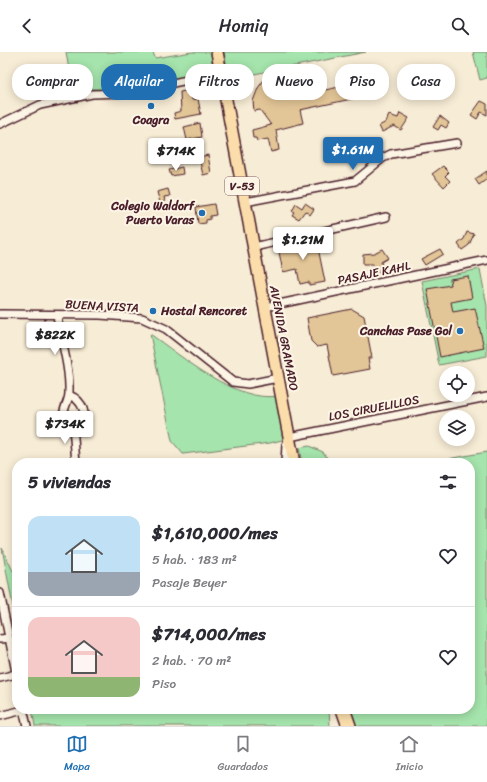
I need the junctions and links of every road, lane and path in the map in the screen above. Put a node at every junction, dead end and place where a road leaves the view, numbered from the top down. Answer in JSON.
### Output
{"nodes":[{"id":1,"x":217,"y":52,"type":"edge"},
{"id":2,"x":219,"y":64,"type":"edge"},
{"id":3,"x":185,"y":80,"type":"edge"},
{"id":4,"x":226,"y":100,"type":"edge"},
{"id":5,"x":0,"y":124,"type":"edge"},
{"id":6,"x":457,"y":143,"type":"dead end"},
{"id":7,"x":245,"y":202,"type":"junction"},
{"id":8,"x":386,"y":217,"type":"dead end"},
{"id":9,"x":254,"y":247,"type":"junction"},
{"id":10,"x":487,"y":260,"type":"edge"},
{"id":11,"x":265,"y":307,"type":"junction"},
{"id":12,"x":0,"y":314,"type":"edge"},
{"id":13,"x":57,"y":315,"type":"junction"},
{"id":14,"x":278,"y":378,"type":"junction"},
{"id":15,"x":69,"y":395,"type":"junction"},
{"id":16,"x":487,"y":397,"type":"edge"},
{"id":17,"x":73,"y":426,"type":"junction"},
{"id":18,"x":290,"y":437,"type":"junction"},
{"id":19,"x":76,"y":458,"type":"edge"},
{"id":20,"x":285,"y":458,"type":"edge"},
{"id":21,"x":293,"y":458,"type":"edge"},
{"id":22,"x":0,"y":593,"type":"edge"},
{"id":23,"x":1,"y":606,"type":"edge"},
{"id":24,"x":9,"y":638,"type":"junction"},
{"id":25,"x":0,"y":640,"type":"edge"},
{"id":26,"x":12,"y":652,"type":"edge"},
{"id":27,"x":12,"y":677,"type":"edge"},
{"id":28,"x":0,"y":678,"type":"edge"},
{"id":29,"x":12,"y":713,"type":"edge"},
{"id":30,"x":24,"y":714,"type":"edge"},
{"id":31,"x":342,"y":714,"type":"edge"},
{"id":32,"x":344,"y":714,"type":"edge"},
{"id":33,"x":0,"y":716,"type":"edge"},
{"id":34,"x":27,"y":726,"type":"edge"},
{"id":35,"x":343,"y":726,"type":"edge"},
{"id":36,"x":350,"y":726,"type":"edge"}],
"edges":[{"from":1,"to":2,"type":"main road","name":"AVENIDA GRAMADO","number":"V-53"},
{"from":3,"to":5,"type":"street"},
{"from":4,"to":7,"type":"main road","name":"AVENIDA GRAMADO","number":"V-53"},
{"from":6,"to":7,"type":"street"},
{"from":7,"to":9,"type":"main road","name":"AVENIDA GRAMADO","number":"V-53"},
{"from":8,"to":9,"type":"street"},
{"from":9,"to":11,"type":"main road","name":"AVENIDA GRAMADO","number":"V-53"},
{"from":10,"to":11,"type":"street","name":"PASAJE KAHL"},
{"from":11,"to":14,"type":"main road","name":"AVENIDA GRAMADO","number":"V-53"},
{"from":12,"to":13,"type":"street"},
{"from":13,"to":14,"type":"street","name":"BUENA VISTA"},
{"from":13,"to":15,"type":"street","name":"BUENA VISTA"},
{"from":14,"to":18,"type":"main road","name":"AVENIDA GRAMADO","number":"V-53"},
{"from":15,"to":17,"type":"street","name":"BUENA VISTA"},
{"from":15,"to":17,"type":"street"},
{"from":16,"to":18,"type":"street","name":"LOS CIRUELILLOS"},
{"from":17,"to":19,"type":"street","name":"BUENA VISTA"},
{"from":18,"to":20,"type":"street"},
{"from":18,"to":21,"type":"main road","name":"AVENIDA GRAMADO","number":"V-53"},
{"from":22,"to":23,"type":"street"},
{"from":23,"to":24,"type":"street"},
{"from":24,"to":25,"type":"street"},
{"from":24,"to":26,"type":"street"},
{"from":27,"to":28,"type":"street"},
{"from":29,"to":33,"type":"street"},
{"from":30,"to":34,"type":"street"},
{"from":31,"to":35,"type":"main road"},
{"from":32,"to":36,"type":"highway"}]}
